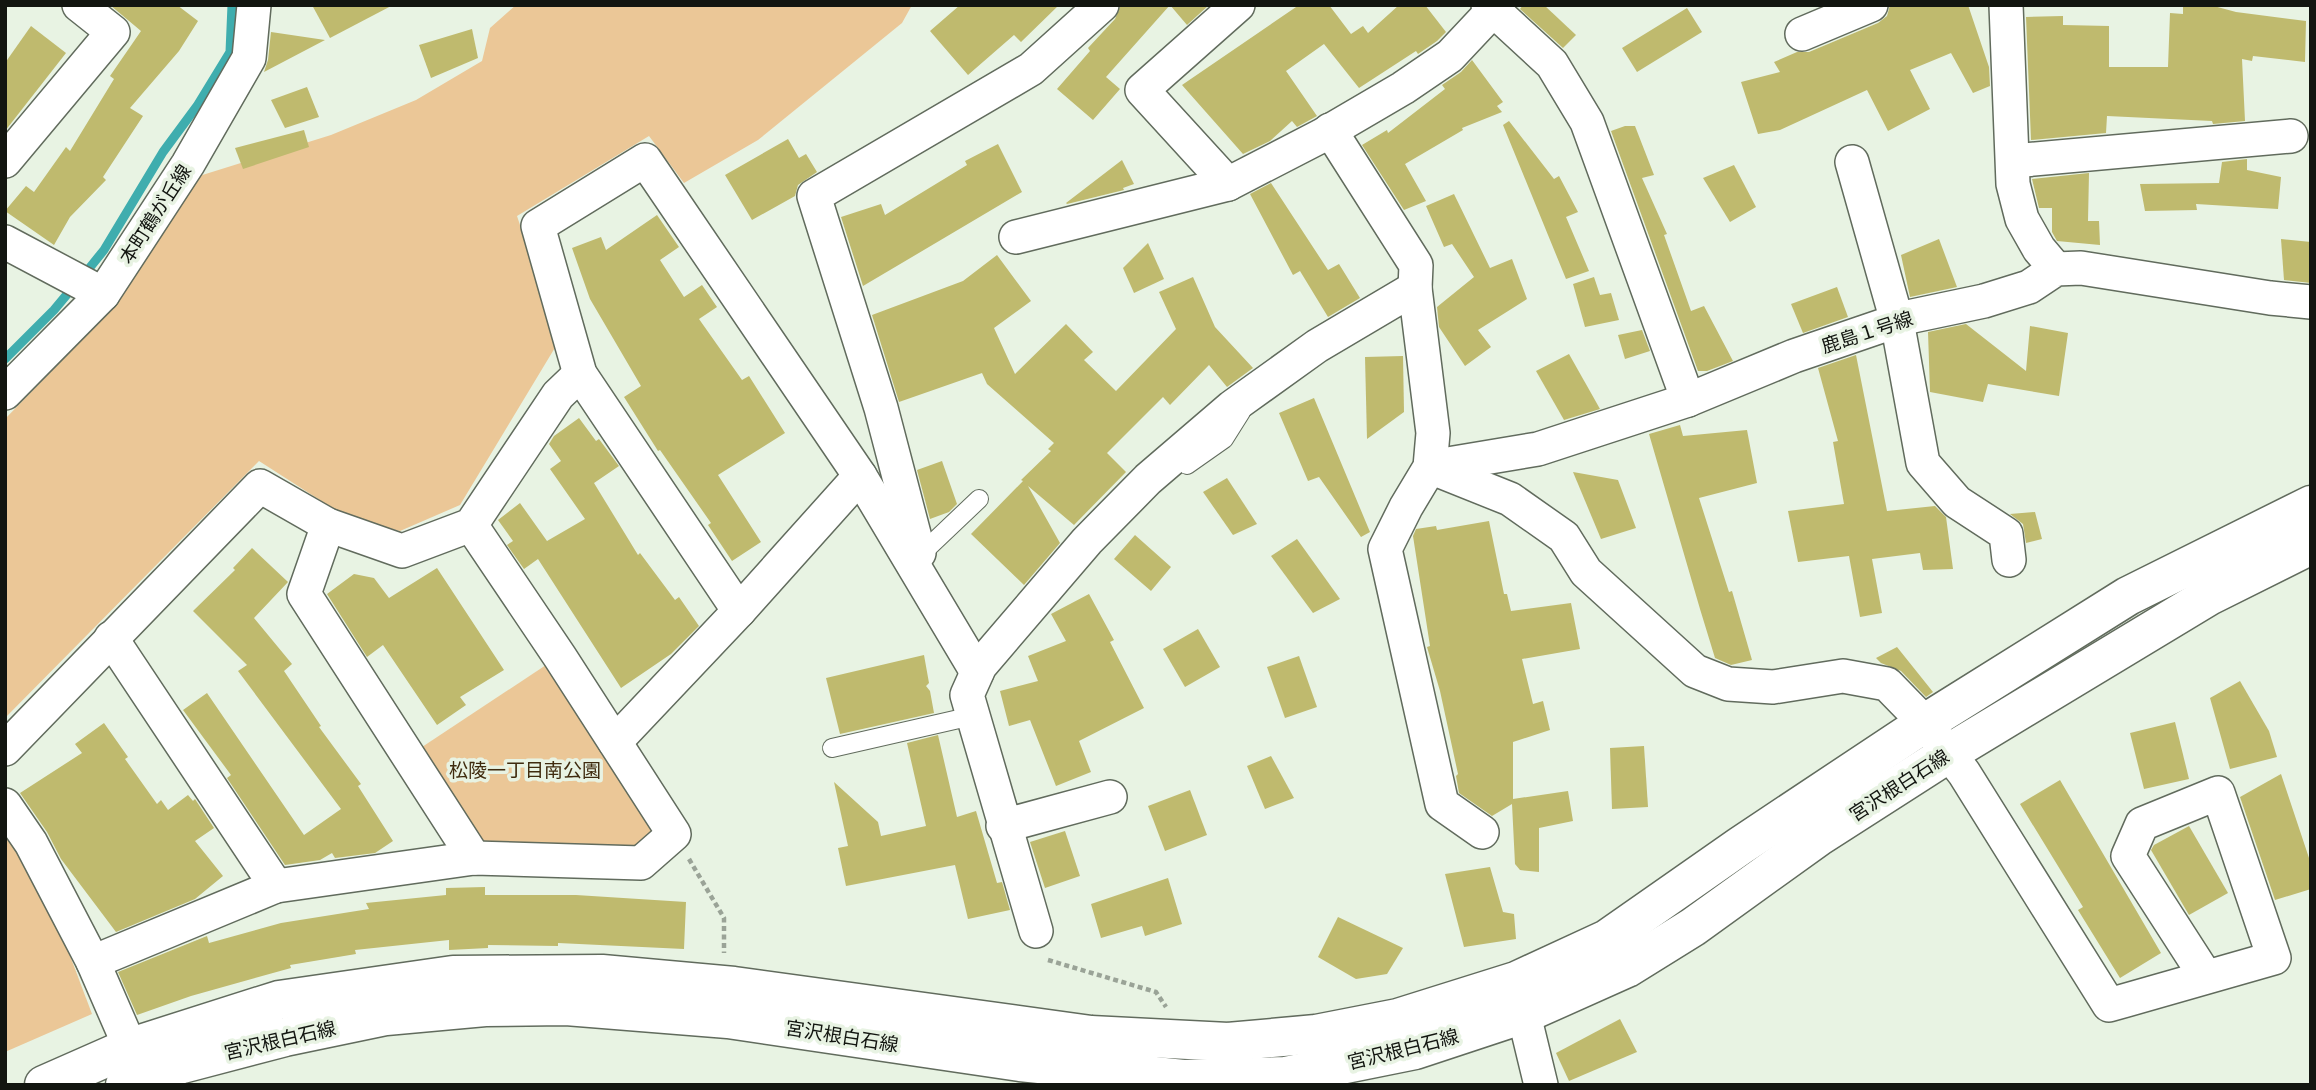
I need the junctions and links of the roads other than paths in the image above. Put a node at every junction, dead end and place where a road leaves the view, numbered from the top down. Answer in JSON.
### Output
{"nodes":[{"id":1,"x":79,"y":5,"type":"edge"},
{"id":2,"x":254,"y":5,"type":"edge"},
{"id":3,"x":1102,"y":5,"type":"edge"},
{"id":4,"x":1238,"y":5,"type":"edge"},
{"id":5,"x":1871,"y":5,"type":"edge"},
{"id":6,"x":2006,"y":5,"type":"edge"},
{"id":7,"x":1493,"y":7,"type":"edge"},
{"id":8,"x":1802,"y":34,"type":"dead end"},
{"id":9,"x":1330,"y":130,"type":"junction"},
{"id":10,"x":2291,"y":136,"type":"dead end"},
{"id":11,"x":5,"y":161,"type":"edge"},
{"id":12,"x":2013,"y":161,"type":"junction"},
{"id":13,"x":1852,"y":162,"type":"dead end"},
{"id":14,"x":1228,"y":184,"type":"junction"},
{"id":15,"x":1016,"y":237,"type":"dead end"},
{"id":16,"x":5,"y":242,"type":"edge"},
{"id":17,"x":2056,"y":270,"type":"junction"},
{"id":18,"x":86,"y":285,"type":"junction"},
{"id":19,"x":1415,"y":288,"type":"junction"},
{"id":20,"x":2311,"y":302,"type":"edge"},
{"id":21,"x":1897,"y":321,"type":"junction"},
{"id":22,"x":580,"y":374,"type":"junction"},
{"id":23,"x":5,"y":393,"type":"edge"},
{"id":24,"x":1245,"y":399,"type":"junction"},
{"id":25,"x":1688,"y":400,"type":"junction"},
{"id":26,"x":1430,"y":467,"type":"junction"},
{"id":27,"x":860,"y":477,"type":"junction"},
{"id":28,"x":979,"y":499,"type":"dead end"},
{"id":29,"x":2311,"y":505,"type":"edge"},
{"id":30,"x":328,"y":525,"type":"junction"},
{"id":31,"x":471,"y":525,"type":"junction"},
{"id":32,"x":2311,"y":545,"type":"edge"},
{"id":33,"x":1101,"y":548,"type":"dead end"},
{"id":34,"x":919,"y":556,"type":"junction"},
{"id":35,"x":2009,"y":560,"type":"dead end"},
{"id":36,"x":929,"y":593,"type":"junction"},
{"id":37,"x":739,"y":611,"type":"junction"},
{"id":38,"x":111,"y":638,"type":"junction"},
{"id":39,"x":977,"y":672,"type":"junction"},
{"id":40,"x":972,"y":716,"type":"junction"},
{"id":41,"x":1925,"y":723,"type":"junction"},
{"id":42,"x":615,"y":743,"type":"junction"},
{"id":43,"x":832,"y":748,"type":"dead end"},
{"id":44,"x":5,"y":749,"type":"edge"},
{"id":45,"x":1949,"y":753,"type":"junction"},
{"id":46,"x":1110,"y":797,"type":"dead end"},
{"id":47,"x":5,"y":805,"type":"edge"},
{"id":48,"x":1003,"y":826,"type":"junction"},
{"id":49,"x":1482,"y":832,"type":"dead end"},
{"id":50,"x":474,"y":858,"type":"junction"},
{"id":51,"x":276,"y":886,"type":"junction"},
{"id":52,"x":1036,"y":931,"type":"road end"},
{"id":53,"x":93,"y":962,"type":"junction"},
{"id":54,"x":2206,"y":977,"type":"junction"},
{"id":55,"x":1520,"y":998,"type":"junction"},
{"id":56,"x":136,"y":1074,"type":"edge"},
{"id":57,"x":44,"y":1085,"type":"edge"},
{"id":58,"x":1541,"y":1085,"type":"edge"}],
"edges":[{"from":1,"to":11,"type":"street"},
{"from":2,"to":18,"type":"street","name":"本町鶴が丘線"},
{"from":3,"to":34,"type":"street"},
{"from":4,"to":14,"type":"street"},
{"from":5,"to":8,"type":"street"},
{"from":6,"to":12,"type":"street"},
{"from":7,"to":9,"type":"street"},
{"from":7,"to":25,"type":"street"},
{"from":9,"to":14,"type":"street"},
{"from":9,"to":19,"type":"street"},
{"from":10,"to":12,"type":"street"},
{"from":12,"to":17,"type":"street"},
{"from":13,"to":21,"type":"street"},
{"from":14,"to":15,"type":"street"},
{"from":16,"to":18,"type":"street"},
{"from":17,"to":20,"type":"street"},
{"from":17,"to":21,"type":"street","name":"鹿島１号線"},
{"from":18,"to":23,"type":"street","name":"本町鶴が丘線"},
{"from":19,"to":24,"type":"street"},
{"from":19,"to":26,"type":"street"},
{"from":21,"to":25,"type":"street","name":"鹿島１号線"},
{"from":21,"to":35,"type":"street"},
{"from":22,"to":27,"type":"street"},
{"from":22,"to":31,"type":"street"},
{"from":22,"to":37,"type":"street"},
{"from":24,"to":33,"type":"lane"},
{"from":24,"to":39,"type":"street"},
{"from":25,"to":26,"type":"street","name":"鹿島１号線"},
{"from":26,"to":41,"type":"street"},
{"from":26,"to":49,"type":"street"},
{"from":27,"to":36,"type":"street"},
{"from":27,"to":37,"type":"street"},
{"from":28,"to":34,"type":"lane"},
{"from":29,"to":41,"type":"street"},
{"from":30,"to":31,"type":"street"},
{"from":30,"to":38,"type":"street"},
{"from":30,"to":50,"type":"street"},
{"from":31,"to":42,"type":"street"},
{"from":32,"to":45,"type":"street","name":"宮沢根白石線"},
{"from":34,"to":36,"type":"street"},
{"from":36,"to":39,"type":"street"},
{"from":37,"to":42,"type":"street"},
{"from":38,"to":44,"type":"street"},
{"from":38,"to":51,"type":"street"},
{"from":39,"to":40,"type":"street"},
{"from":40,"to":43,"type":"lane"},
{"from":40,"to":48,"type":"street"},
{"from":41,"to":45,"type":"street"},
{"from":41,"to":55,"type":"street"},
{"from":42,"to":50,"type":"street"},
{"from":45,"to":54,"type":"street"},
{"from":45,"to":55,"type":"street","name":"宮沢根白石線"},
{"from":46,"to":48,"type":"street"},
{"from":47,"to":53,"type":"street"},
{"from":48,"to":52,"type":"street"},
{"from":50,"to":51,"type":"street"},
{"from":51,"to":53,"type":"street"},
{"from":53,"to":56,"type":"street"},
{"from":54,"to":54,"type":"street"},
{"from":55,"to":56,"type":"street"},
{"from":55,"to":58,"type":"street"},
{"from":56,"to":57,"type":"street"}]}
